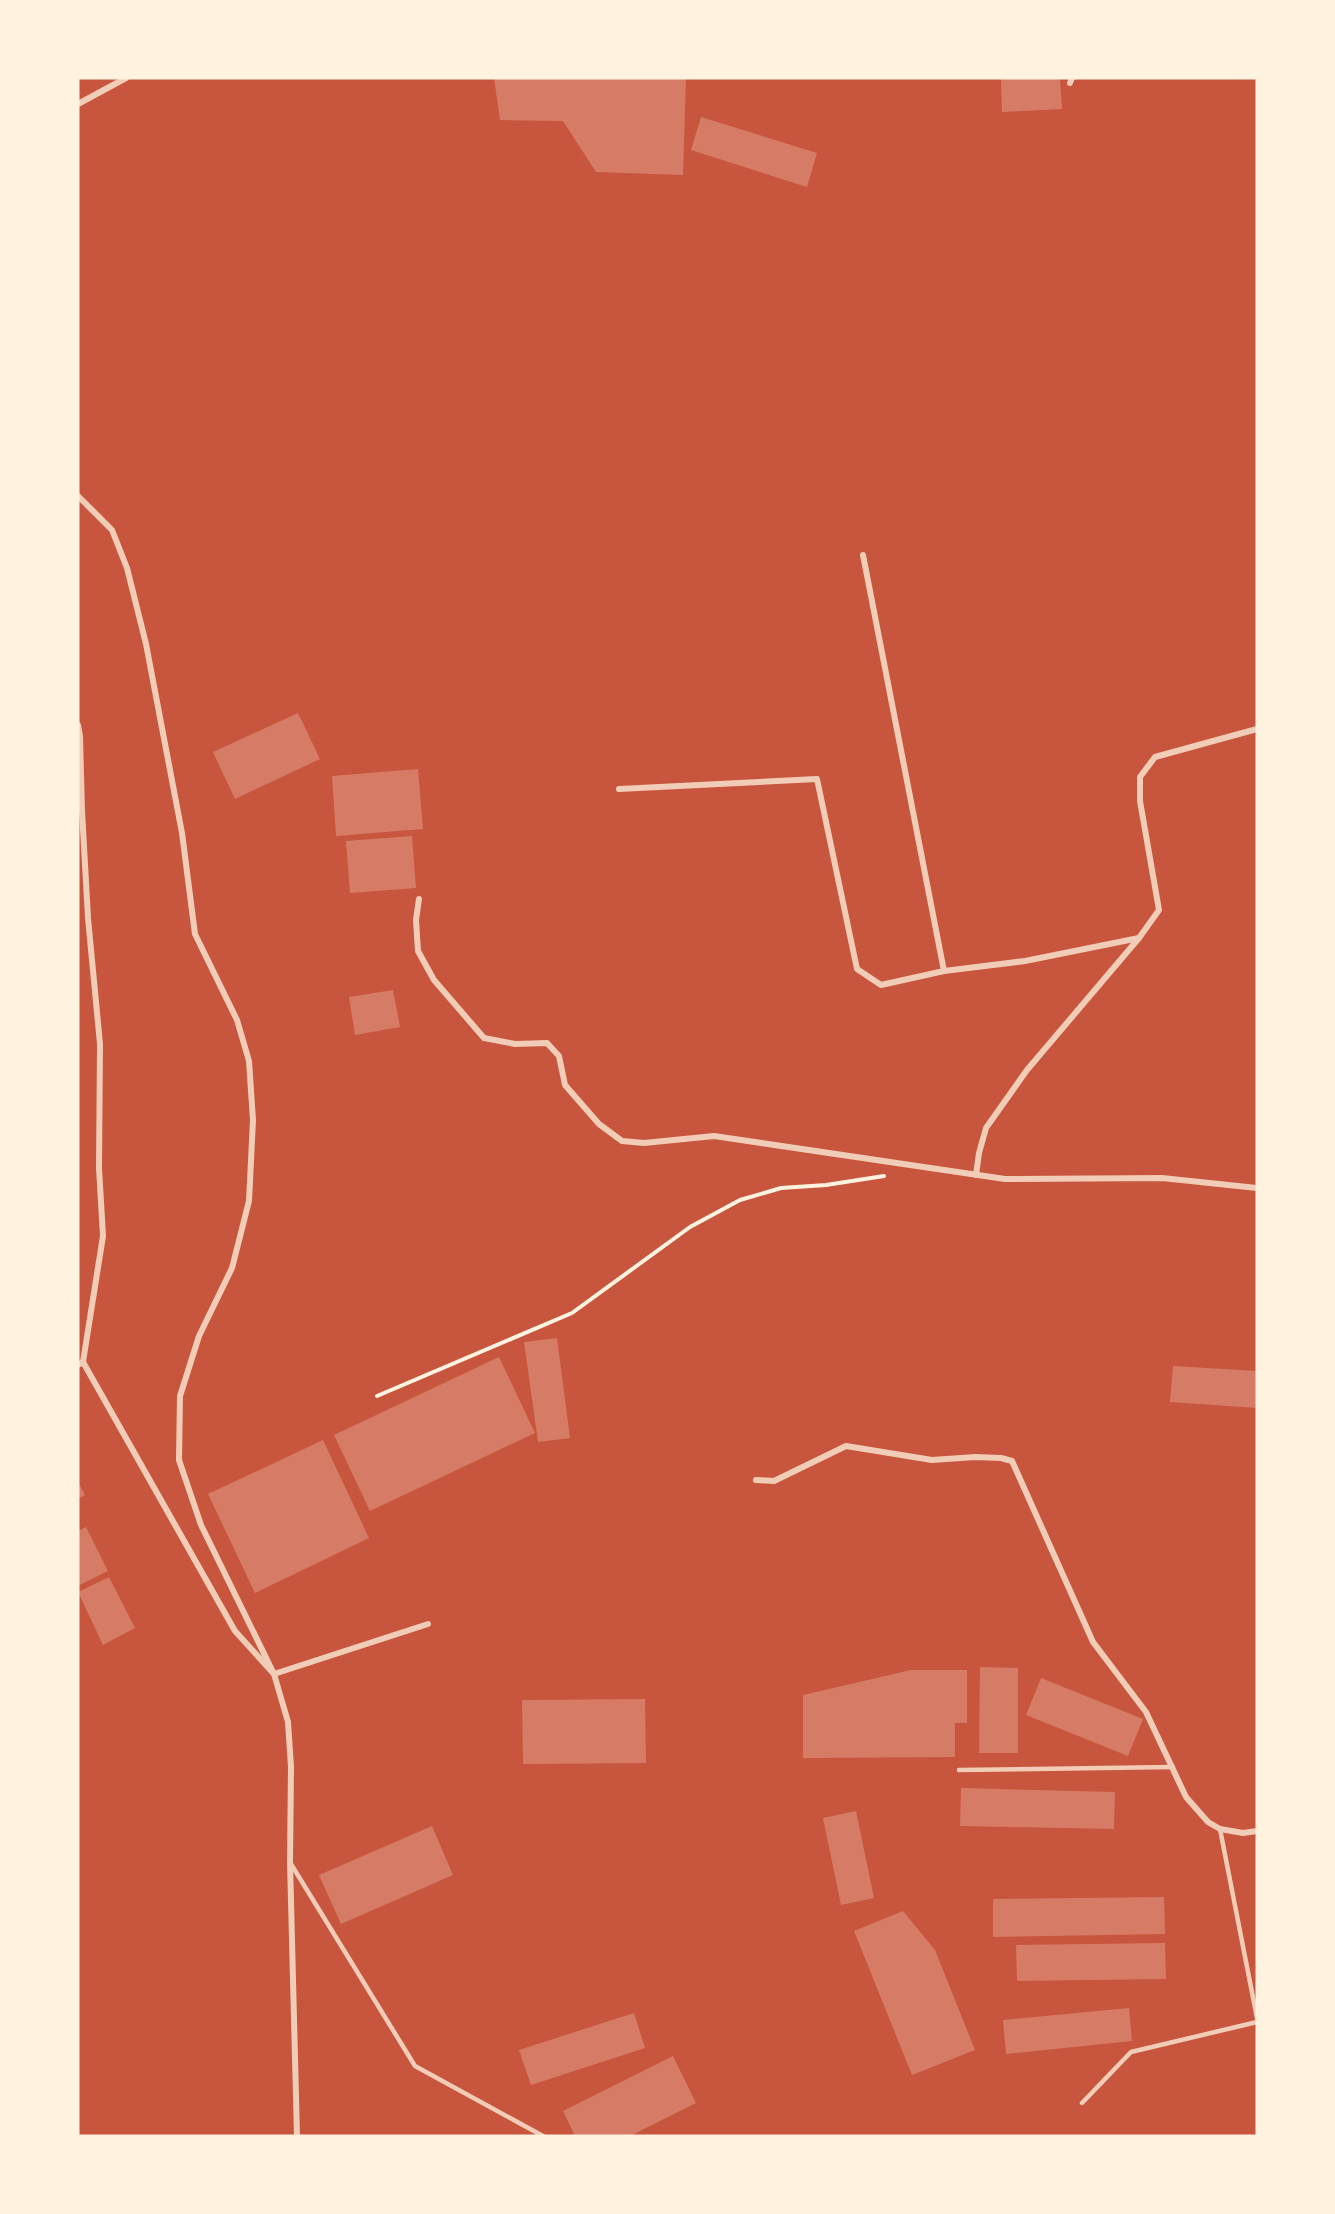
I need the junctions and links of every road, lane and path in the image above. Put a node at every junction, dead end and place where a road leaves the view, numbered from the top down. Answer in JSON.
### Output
{"nodes":[{"id":1,"x":126,"y":78,"type":"edge"},
{"id":2,"x":78,"y":104,"type":"edge"},
{"id":3,"x":78,"y":496,"type":"edge"},
{"id":4,"x":863,"y":555,"type":"dead end"},
{"id":5,"x":78,"y":725,"type":"edge"},
{"id":6,"x":1257,"y":729,"type":"edge"},
{"id":7,"x":619,"y":789,"type":"dead end"},
{"id":8,"x":419,"y":898,"type":"dead end"},
{"id":9,"x":1139,"y":938,"type":"junction"},
{"id":10,"x":944,"y":971,"type":"junction"},
{"id":11,"x":895,"y":1174,"type":"dead end"},
{"id":12,"x":976,"y":1175,"type":"junction"},
{"id":13,"x":1257,"y":1188,"type":"edge"},
{"id":14,"x":81,"y":1363,"type":"edge"},
{"id":15,"x":377,"y":1396,"type":"dead end"},
{"id":16,"x":756,"y":1480,"type":"dead end"},
{"id":17,"x":428,"y":1623,"type":"dead end"},
{"id":18,"x":274,"y":1674,"type":"junction"},
{"id":19,"x":1173,"y":1767,"type":"junction"},
{"id":20,"x":959,"y":1770,"type":"dead end"},
{"id":21,"x":1220,"y":1829,"type":"junction"},
{"id":22,"x":1257,"y":1831,"type":"edge"},
{"id":23,"x":290,"y":1862,"type":"junction"},
{"id":24,"x":1257,"y":2020,"type":"edge"},
{"id":25,"x":1082,"y":2103,"type":"dead end"},
{"id":26,"x":297,"y":2136,"type":"edge"},
{"id":27,"x":543,"y":2136,"type":"edge"}],
"edges":[{"from":1,"to":2,"type":"street"},
{"from":3,"to":18,"type":"street"},
{"from":4,"to":10,"type":"street"},
{"from":5,"to":14,"type":"street"},
{"from":6,"to":9,"type":"street"},
{"from":7,"to":10,"type":"street"},
{"from":8,"to":12,"type":"street"},
{"from":9,"to":10,"type":"street"},
{"from":9,"to":12,"type":"street"},
{"from":11,"to":15,"type":"path"},
{"from":12,"to":13,"type":"street"},
{"from":14,"to":18,"type":"street"},
{"from":16,"to":19,"type":"street"},
{"from":17,"to":18,"type":"street"},
{"from":18,"to":23,"type":"street"},
{"from":19,"to":20,"type":"lane"},
{"from":19,"to":21,"type":"street"},
{"from":21,"to":22,"type":"street"},
{"from":21,"to":24,"type":"lane"},
{"from":23,"to":26,"type":"street"},
{"from":23,"to":27,"type":"lane"},
{"from":24,"to":25,"type":"lane"}]}
